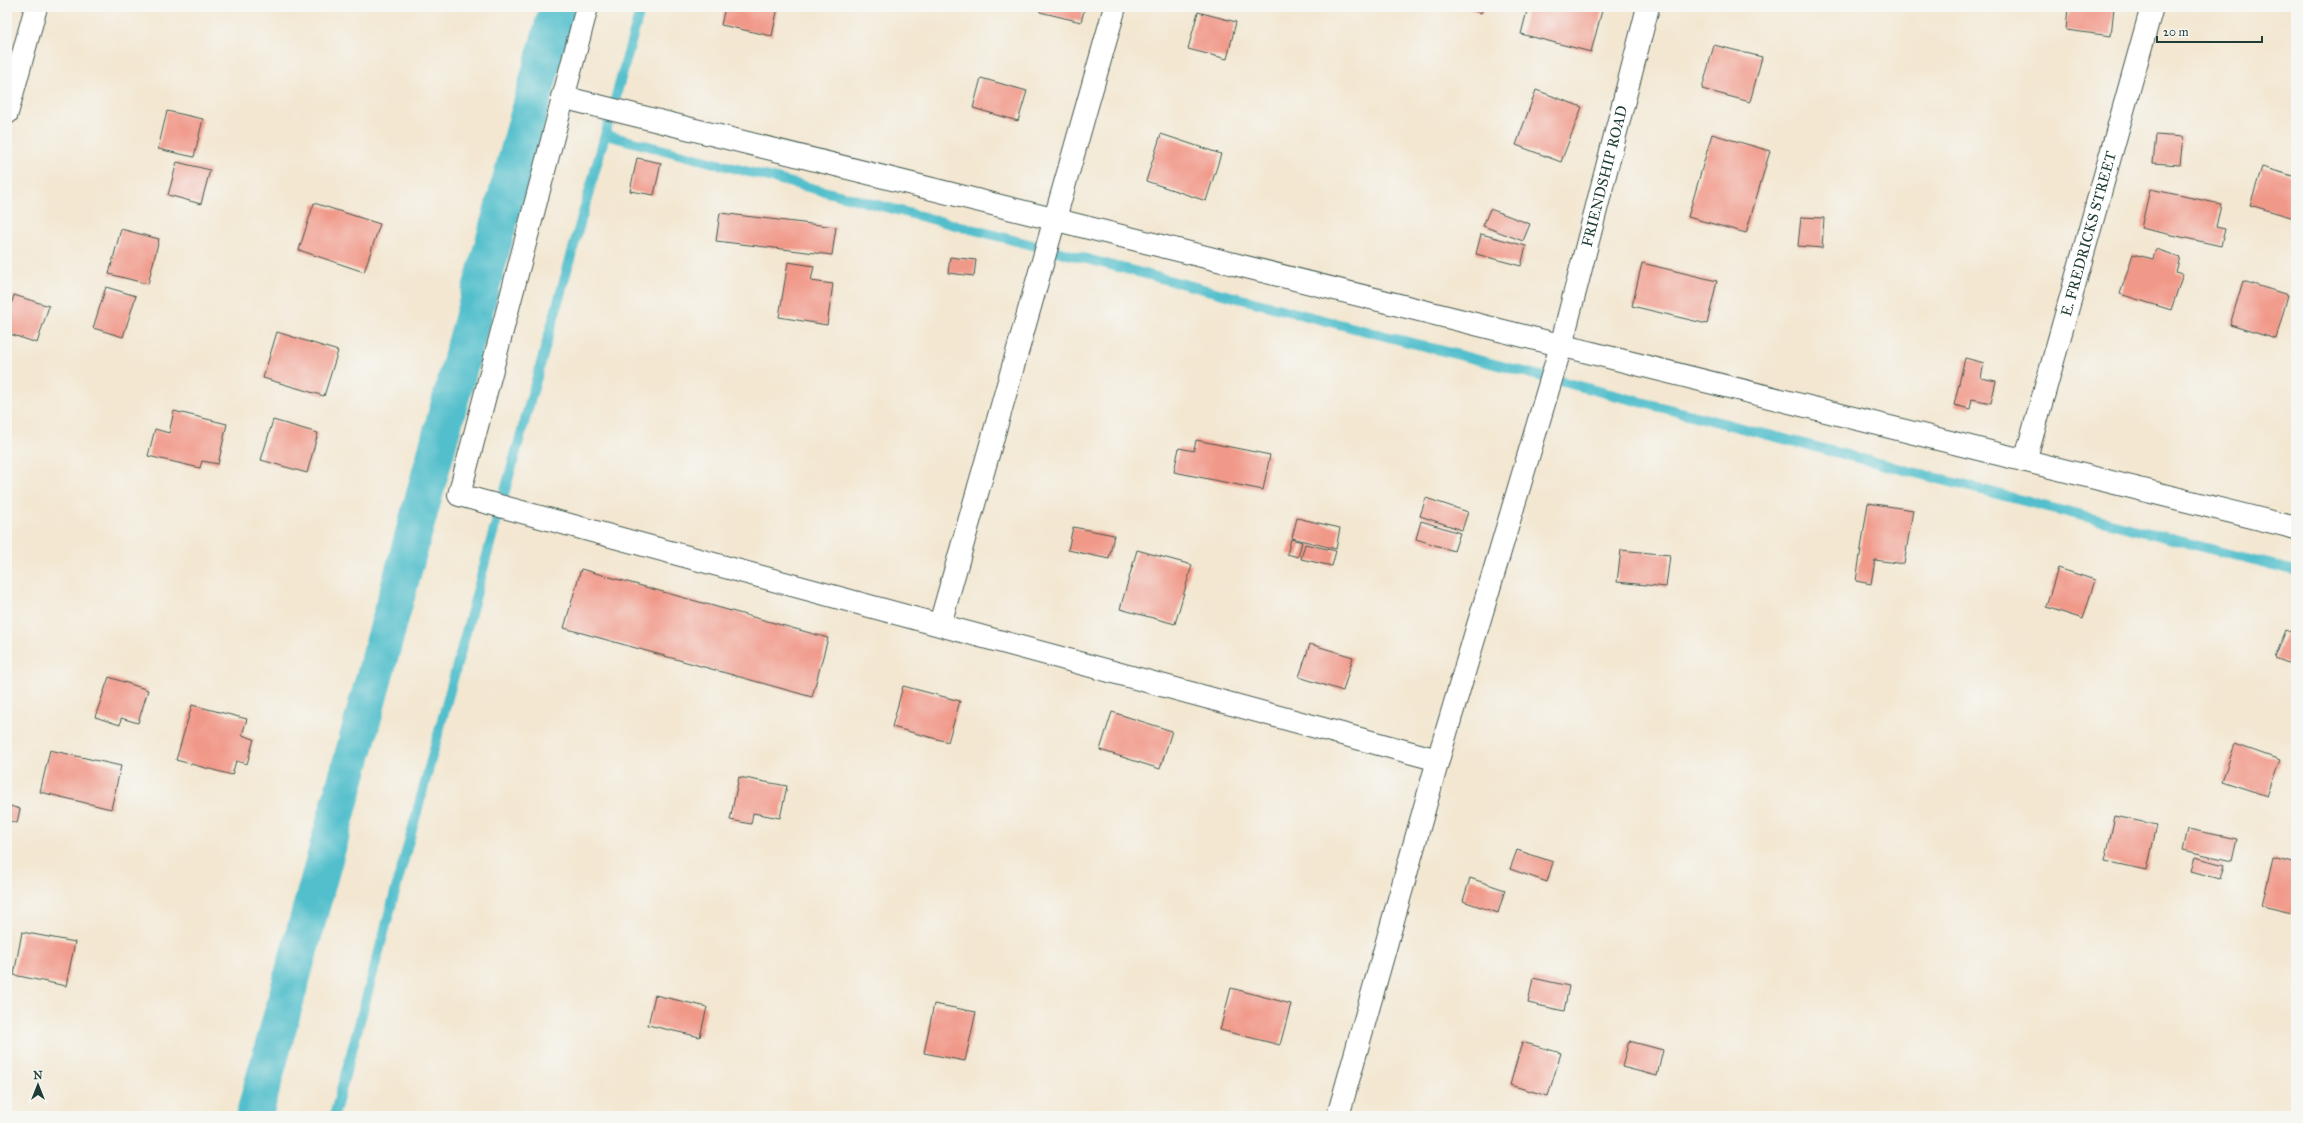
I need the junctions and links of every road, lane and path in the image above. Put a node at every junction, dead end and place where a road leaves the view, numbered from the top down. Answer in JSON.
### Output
{"nodes":[{"id":1,"x":36,"y":7,"type":"edge"},
{"id":2,"x":587,"y":7,"type":"edge"},
{"id":3,"x":1116,"y":7,"type":"edge"},
{"id":4,"x":1648,"y":7,"type":"edge"},
{"id":5,"x":2152,"y":7,"type":"edge"},
{"id":6,"x":562,"y":98,"type":"junction"},
{"id":7,"x":7,"y":113,"type":"edge"},
{"id":8,"x":1055,"y":220,"type":"junction"},
{"id":9,"x":1561,"y":346,"type":"junction"},
{"id":10,"x":2025,"y":461,"type":"junction"},
{"id":11,"x":2296,"y":528,"type":"edge"},
{"id":12,"x":940,"y":624,"type":"junction"},
{"id":13,"x":1438,"y":760,"type":"junction"},
{"id":14,"x":1338,"y":1116,"type":"edge"}],
"edges":[{"from":1,"to":7,"type":"street"},
{"from":2,"to":6,"type":"street"},
{"from":3,"to":8,"type":"street"},
{"from":4,"to":9,"type":"street","name":"FRIENDSHIP ROAD"},
{"from":5,"to":10,"type":"street","name":"E. FREDRICKS STREET"},
{"from":6,"to":8,"type":"street"},
{"from":6,"to":12,"type":"street"},
{"from":8,"to":9,"type":"street"},
{"from":8,"to":12,"type":"street"},
{"from":9,"to":10,"type":"street"},
{"from":9,"to":13,"type":"street","name":"FRIENDSHIP ROAD"},
{"from":10,"to":11,"type":"street"},
{"from":12,"to":13,"type":"street"},
{"from":13,"to":14,"type":"street","name":"FRIENDSHIP ROAD"}]}
